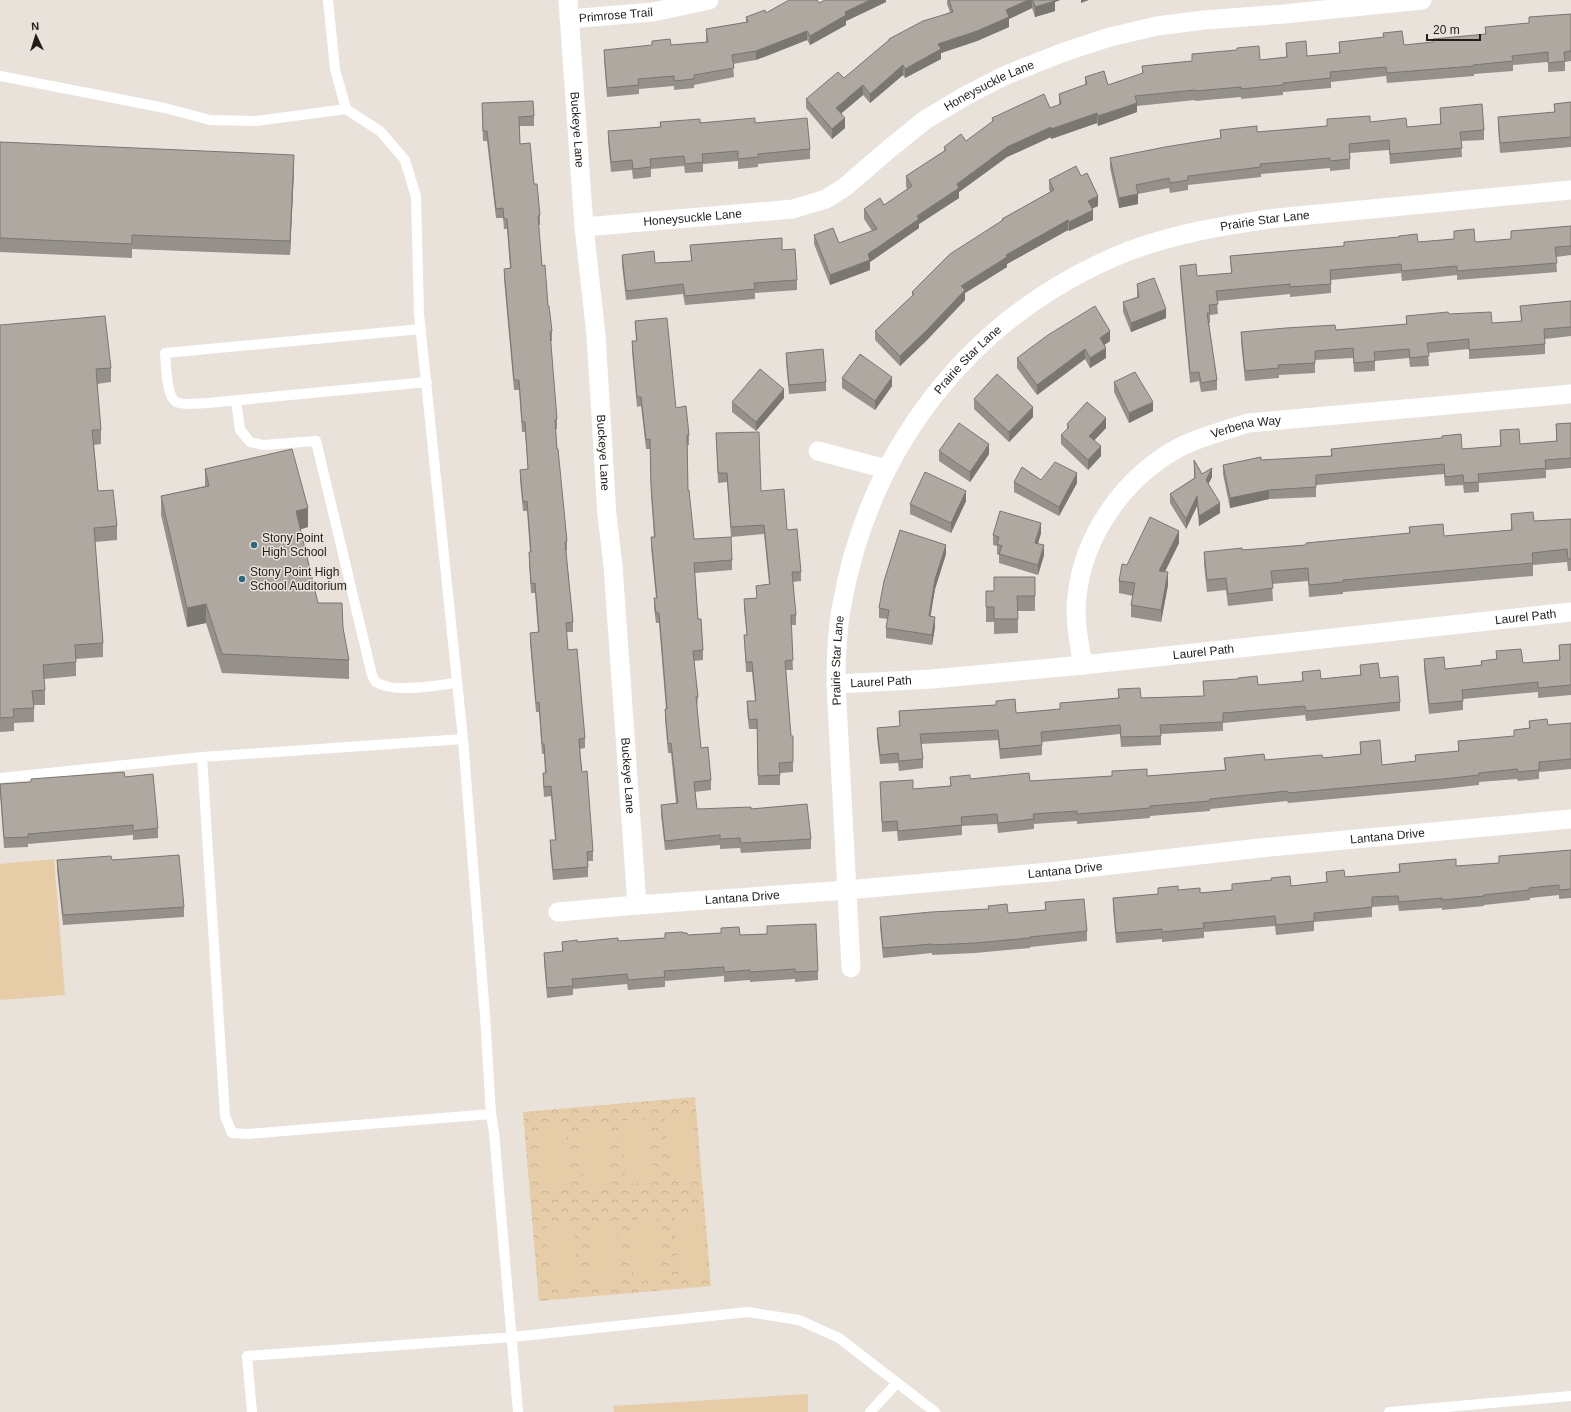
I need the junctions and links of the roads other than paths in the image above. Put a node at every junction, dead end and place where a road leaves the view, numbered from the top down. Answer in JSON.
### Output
{"nodes":[{"id":1,"x":328,"y":0,"type":"edge"},
{"id":2,"x":568,"y":0,"type":"edge"},
{"id":3,"x":709,"y":0,"type":"edge"},
{"id":4,"x":1422,"y":0,"type":"edge"},
{"id":5,"x":569,"y":19,"type":"junction"},
{"id":6,"x":0,"y":76,"type":"edge"},
{"id":7,"x":346,"y":109,"type":"junction"},
{"id":8,"x":1571,"y":190,"type":"edge"},
{"id":9,"x":584,"y":227,"type":"junction"},
{"id":10,"x":421,"y":329,"type":"junction"},
{"id":11,"x":426,"y":382,"type":"junction"},
{"id":12,"x":1571,"y":394,"type":"edge"},
{"id":13,"x":236,"y":400,"type":"junction"},
{"id":14,"x":818,"y":451,"type":"dead end"},
{"id":15,"x":886,"y":469,"type":"junction"},
{"id":16,"x":1571,"y":612,"type":"edge"},
{"id":17,"x":1083,"y":665,"type":"junction"},
{"id":18,"x":457,"y":683,"type":"junction"},
{"id":19,"x":836,"y":684,"type":"junction"},
{"id":20,"x":463,"y":739,"type":"junction"},
{"id":21,"x":202,"y":757,"type":"junction"},
{"id":22,"x":0,"y":778,"type":"edge"},
{"id":23,"x":1571,"y":819,"type":"edge"},
{"id":24,"x":847,"y":890,"type":"junction"},
{"id":25,"x":637,"y":905,"type":"junction"},
{"id":26,"x":558,"y":912,"type":"dead end"},
{"id":27,"x":851,"y":968,"type":"dead end"},
{"id":28,"x":491,"y":1114,"type":"junction"},
{"id":29,"x":512,"y":1337,"type":"junction"},
{"id":30,"x":897,"y":1383,"type":"junction"},
{"id":31,"x":1571,"y":1396,"type":"edge"},
{"id":32,"x":252,"y":1412,"type":"edge"},
{"id":33,"x":518,"y":1412,"type":"edge"},
{"id":34,"x":870,"y":1412,"type":"edge"},
{"id":35,"x":935,"y":1412,"type":"edge"},
{"id":36,"x":1389,"y":1412,"type":"edge"}],
"edges":[{"from":1,"to":7,"type":"lane"},
{"from":2,"to":5,"type":"street","name":"Buckeye Lane"},
{"from":3,"to":5,"type":"street","name":"Primrose Trail"},
{"from":4,"to":9,"type":"street","name":"Honeysuckle Lane"},
{"from":5,"to":9,"type":"street","name":"Buckeye Lane"},
{"from":6,"to":7,"type":"lane"},
{"from":7,"to":10,"type":"lane"},
{"from":8,"to":15,"type":"street","name":"Prairie Star Lane"},
{"from":9,"to":25,"type":"street","name":"Buckeye Lane"},
{"from":10,"to":11,"type":"lane"},
{"from":10,"to":13,"type":"lane"},
{"from":11,"to":13,"type":"lane"},
{"from":11,"to":18,"type":"lane"},
{"from":12,"to":17,"type":"street","name":"Verbena Way"},
{"from":13,"to":18,"type":"lane"},
{"from":14,"to":15,"type":"street"},
{"from":15,"to":19,"type":"street","name":"Prairie Star Lane"},
{"from":16,"to":17,"type":"street","name":"Laurel Path"},
{"from":17,"to":19,"type":"street","name":"Laurel Path"},
{"from":18,"to":20,"type":"lane"},
{"from":19,"to":24,"type":"street","name":"Prairie Star Lane"},
{"from":20,"to":21,"type":"lane"},
{"from":20,"to":28,"type":"lane"},
{"from":21,"to":22,"type":"lane"},
{"from":21,"to":28,"type":"lane"},
{"from":23,"to":24,"type":"street","name":"Lantana Drive"},
{"from":24,"to":25,"type":"street","name":"Lantana Drive"},
{"from":24,"to":27,"type":"street","name":"Prairie Star Lane"},
{"from":25,"to":26,"type":"street","name":"Lantana Drive"},
{"from":28,"to":29,"type":"lane"},
{"from":29,"to":30,"type":"lane"},
{"from":29,"to":32,"type":"lane"},
{"from":29,"to":33,"type":"lane"},
{"from":30,"to":34,"type":"lane"},
{"from":30,"to":35,"type":"lane"},
{"from":31,"to":36,"type":"lane"}]}
